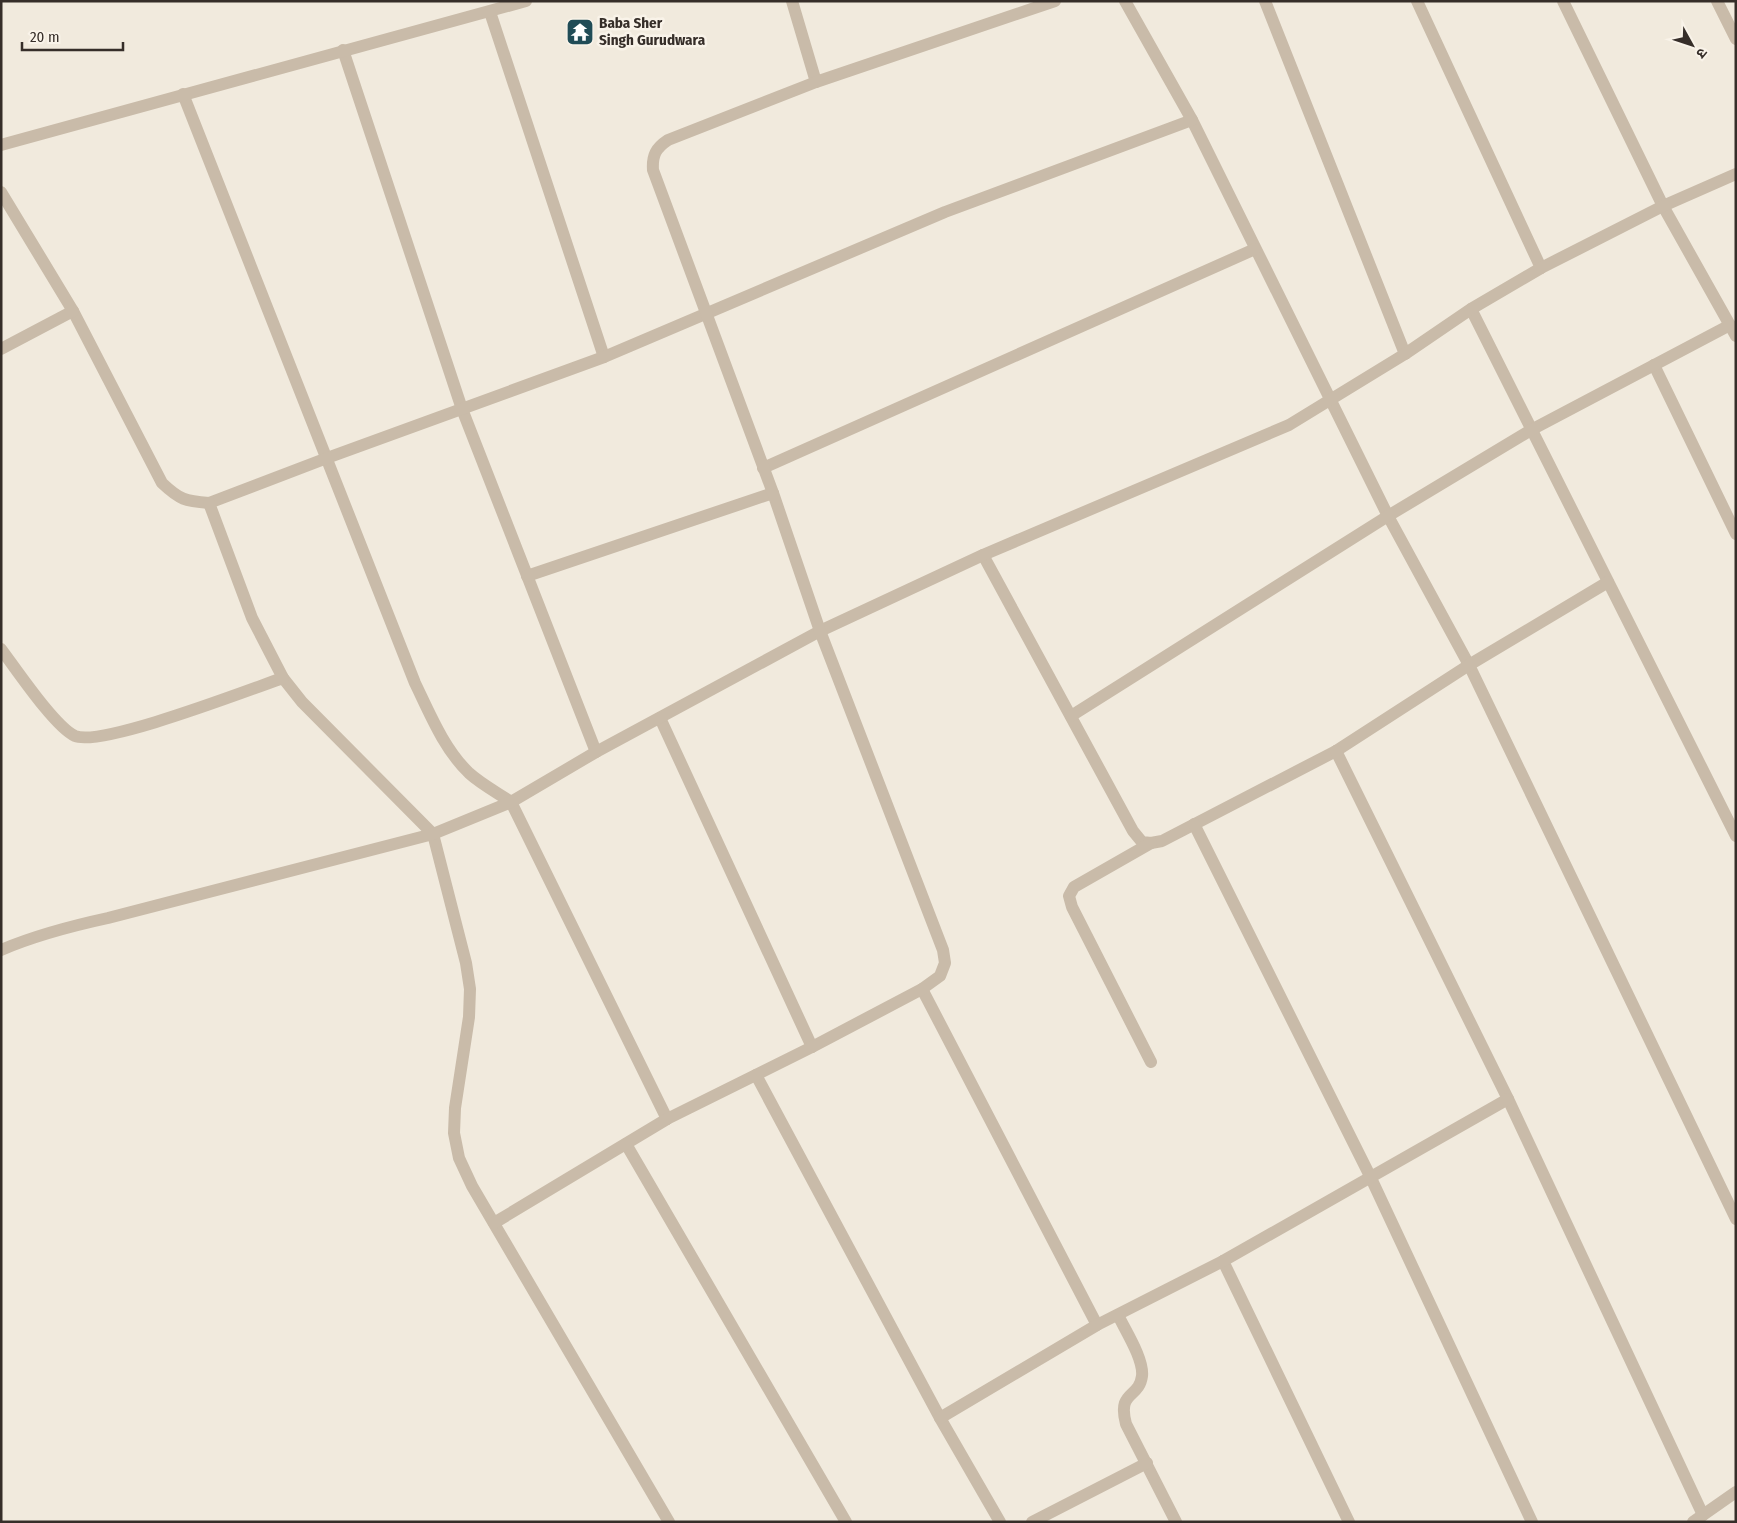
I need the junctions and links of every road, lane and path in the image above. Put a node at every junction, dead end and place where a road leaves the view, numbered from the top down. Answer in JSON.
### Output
{"nodes":[{"id":1,"x":526,"y":1,"type":"edge"},
{"id":2,"x":792,"y":1,"type":"edge"},
{"id":3,"x":1055,"y":1,"type":"edge"},
{"id":4,"x":1125,"y":1,"type":"edge"},
{"id":5,"x":1265,"y":1,"type":"edge"},
{"id":6,"x":1417,"y":1,"type":"edge"},
{"id":7,"x":1563,"y":1,"type":"edge"},
{"id":8,"x":1717,"y":1,"type":"edge"},
{"id":9,"x":490,"y":12,"type":"junction"},
{"id":10,"x":1736,"y":39,"type":"edge"},
{"id":11,"x":343,"y":50,"type":"junction"},
{"id":12,"x":816,"y":82,"type":"junction"},
{"id":13,"x":184,"y":94,"type":"junction"},
{"id":14,"x":1192,"y":120,"type":"junction"},
{"id":15,"x":1,"y":145,"type":"edge"},
{"id":16,"x":1736,"y":174,"type":"edge"},
{"id":17,"x":1,"y":192,"type":"edge"},
{"id":18,"x":1662,"y":206,"type":"junction"},
{"id":19,"x":1255,"y":249,"type":"junction"},
{"id":20,"x":1541,"y":268,"type":"junction"},
{"id":21,"x":1471,"y":309,"type":"junction"},
{"id":22,"x":73,"y":311,"type":"junction"},
{"id":23,"x":706,"y":313,"type":"junction"},
{"id":24,"x":1733,"y":330,"type":"edge"},
{"id":25,"x":1,"y":349,"type":"edge"},
{"id":26,"x":1405,"y":354,"type":"junction"},
{"id":27,"x":604,"y":357,"type":"junction"},
{"id":28,"x":1654,"y":365,"type":"junction"},
{"id":29,"x":1330,"y":401,"type":"junction"},
{"id":30,"x":462,"y":409,"type":"junction"},
{"id":31,"x":1531,"y":430,"type":"junction"},
{"id":32,"x":327,"y":458,"type":"junction"},
{"id":33,"x":763,"y":468,"type":"junction"},
{"id":34,"x":773,"y":493,"type":"junction"},
{"id":35,"x":209,"y":503,"type":"junction"},
{"id":36,"x":1388,"y":516,"type":"junction"},
{"id":37,"x":1736,"y":534,"type":"edge"},
{"id":38,"x":984,"y":555,"type":"junction"},
{"id":39,"x":527,"y":576,"type":"junction"},
{"id":40,"x":1608,"y":582,"type":"junction"},
{"id":41,"x":820,"y":631,"type":"junction"},
{"id":42,"x":1,"y":649,"type":"edge"},
{"id":43,"x":1469,"y":665,"type":"junction"},
{"id":44,"x":283,"y":678,"type":"junction"},
{"id":45,"x":1071,"y":716,"type":"junction"},
{"id":46,"x":660,"y":718,"type":"junction"},
{"id":47,"x":1336,"y":751,"type":"junction"},
{"id":48,"x":596,"y":752,"type":"junction"},
{"id":49,"x":511,"y":802,"type":"junction"},
{"id":50,"x":1194,"y":824,"type":"junction"},
{"id":51,"x":433,"y":834,"type":"junction"},
{"id":52,"x":1736,"y":836,"type":"edge"},
{"id":53,"x":1151,"y":843,"type":"junction"},
{"id":54,"x":1,"y":950,"type":"edge"},
{"id":55,"x":922,"y":989,"type":"junction"},
{"id":56,"x":812,"y":1047,"type":"junction"},
{"id":57,"x":1151,"y":1062,"type":"dead end"},
{"id":58,"x":756,"y":1075,"type":"junction"},
{"id":59,"x":1508,"y":1099,"type":"junction"},
{"id":60,"x":667,"y":1119,"type":"junction"},
{"id":61,"x":626,"y":1144,"type":"junction"},
{"id":62,"x":1370,"y":1176,"type":"junction"},
{"id":63,"x":1736,"y":1219,"type":"edge"},
{"id":64,"x":494,"y":1223,"type":"junction"},
{"id":65,"x":1224,"y":1261,"type":"junction"},
{"id":66,"x":1118,"y":1315,"type":"junction"},
{"id":67,"x":1097,"y":1326,"type":"junction"},
{"id":68,"x":940,"y":1418,"type":"junction"},
{"id":69,"x":1146,"y":1464,"type":"junction"},
{"id":70,"x":1736,"y":1492,"type":"edge"},
{"id":71,"x":1698,"y":1518,"type":"edge"},
{"id":72,"x":669,"y":1522,"type":"edge"},
{"id":73,"x":846,"y":1522,"type":"edge"},
{"id":74,"x":1000,"y":1522,"type":"edge"},
{"id":75,"x":1032,"y":1522,"type":"edge"},
{"id":76,"x":1176,"y":1522,"type":"edge"},
{"id":77,"x":1349,"y":1522,"type":"edge"},
{"id":78,"x":1532,"y":1522,"type":"edge"}],
"edges":[{"from":1,"to":9,"type":"street"},
{"from":2,"to":12,"type":"street"},
{"from":3,"to":12,"type":"street"},
{"from":4,"to":14,"type":"street"},
{"from":5,"to":26,"type":"street"},
{"from":6,"to":20,"type":"street"},
{"from":7,"to":18,"type":"street"},
{"from":8,"to":10,"type":"street"},
{"from":9,"to":11,"type":"street"},
{"from":9,"to":27,"type":"street"},
{"from":11,"to":13,"type":"street"},
{"from":11,"to":30,"type":"street"},
{"from":12,"to":23,"type":"street"},
{"from":13,"to":15,"type":"street"},
{"from":13,"to":32,"type":"street"},
{"from":14,"to":19,"type":"street"},
{"from":14,"to":23,"type":"street"},
{"from":16,"to":18,"type":"street"},
{"from":17,"to":22,"type":"street"},
{"from":18,"to":20,"type":"street"},
{"from":18,"to":24,"type":"street"},
{"from":19,"to":29,"type":"street"},
{"from":19,"to":33,"type":"street"},
{"from":20,"to":21,"type":"street"},
{"from":21,"to":26,"type":"street"},
{"from":21,"to":31,"type":"street"},
{"from":22,"to":25,"type":"street"},
{"from":22,"to":35,"type":"street"},
{"from":23,"to":27,"type":"street"},
{"from":23,"to":33,"type":"street"},
{"from":24,"to":28,"type":"street"},
{"from":26,"to":29,"type":"street"},
{"from":27,"to":30,"type":"street"},
{"from":28,"to":31,"type":"street"},
{"from":28,"to":37,"type":"street"},
{"from":29,"to":36,"type":"street"},
{"from":29,"to":38,"type":"street"},
{"from":30,"to":32,"type":"street"},
{"from":30,"to":39,"type":"street"},
{"from":31,"to":36,"type":"street"},
{"from":31,"to":40,"type":"street"},
{"from":32,"to":35,"type":"street"},
{"from":32,"to":49,"type":"street"},
{"from":33,"to":34,"type":"street"},
{"from":34,"to":39,"type":"street"},
{"from":34,"to":41,"type":"street"},
{"from":35,"to":44,"type":"street"},
{"from":36,"to":43,"type":"street"},
{"from":36,"to":45,"type":"street"},
{"from":38,"to":41,"type":"street"},
{"from":38,"to":45,"type":"street"},
{"from":39,"to":48,"type":"street"},
{"from":40,"to":43,"type":"street"},
{"from":40,"to":52,"type":"street"},
{"from":41,"to":46,"type":"street"},
{"from":41,"to":55,"type":"street"},
{"from":42,"to":44,"type":"street"},
{"from":43,"to":47,"type":"street"},
{"from":43,"to":63,"type":"street"},
{"from":44,"to":51,"type":"street"},
{"from":45,"to":53,"type":"street"},
{"from":46,"to":48,"type":"street"},
{"from":46,"to":56,"type":"street"},
{"from":47,"to":50,"type":"street"},
{"from":47,"to":59,"type":"street"},
{"from":48,"to":49,"type":"street"},
{"from":49,"to":51,"type":"street"},
{"from":49,"to":60,"type":"street"},
{"from":50,"to":53,"type":"street"},
{"from":50,"to":62,"type":"street"},
{"from":51,"to":54,"type":"street"},
{"from":51,"to":64,"type":"street"},
{"from":53,"to":57,"type":"street"},
{"from":55,"to":56,"type":"street"},
{"from":55,"to":67,"type":"street"},
{"from":56,"to":58,"type":"street"},
{"from":58,"to":60,"type":"street"},
{"from":58,"to":68,"type":"street"},
{"from":59,"to":62,"type":"street"},
{"from":59,"to":71,"type":"street"},
{"from":60,"to":61,"type":"street"},
{"from":61,"to":64,"type":"street"},
{"from":61,"to":73,"type":"street"},
{"from":62,"to":65,"type":"street"},
{"from":62,"to":78,"type":"street"},
{"from":64,"to":72,"type":"street"},
{"from":65,"to":66,"type":"street"},
{"from":65,"to":77,"type":"street"},
{"from":66,"to":67,"type":"street"},
{"from":66,"to":69,"type":"street"},
{"from":67,"to":68,"type":"street"},
{"from":68,"to":74,"type":"street"},
{"from":69,"to":75,"type":"street"},
{"from":69,"to":76,"type":"street"},
{"from":70,"to":71,"type":"street"}]}
